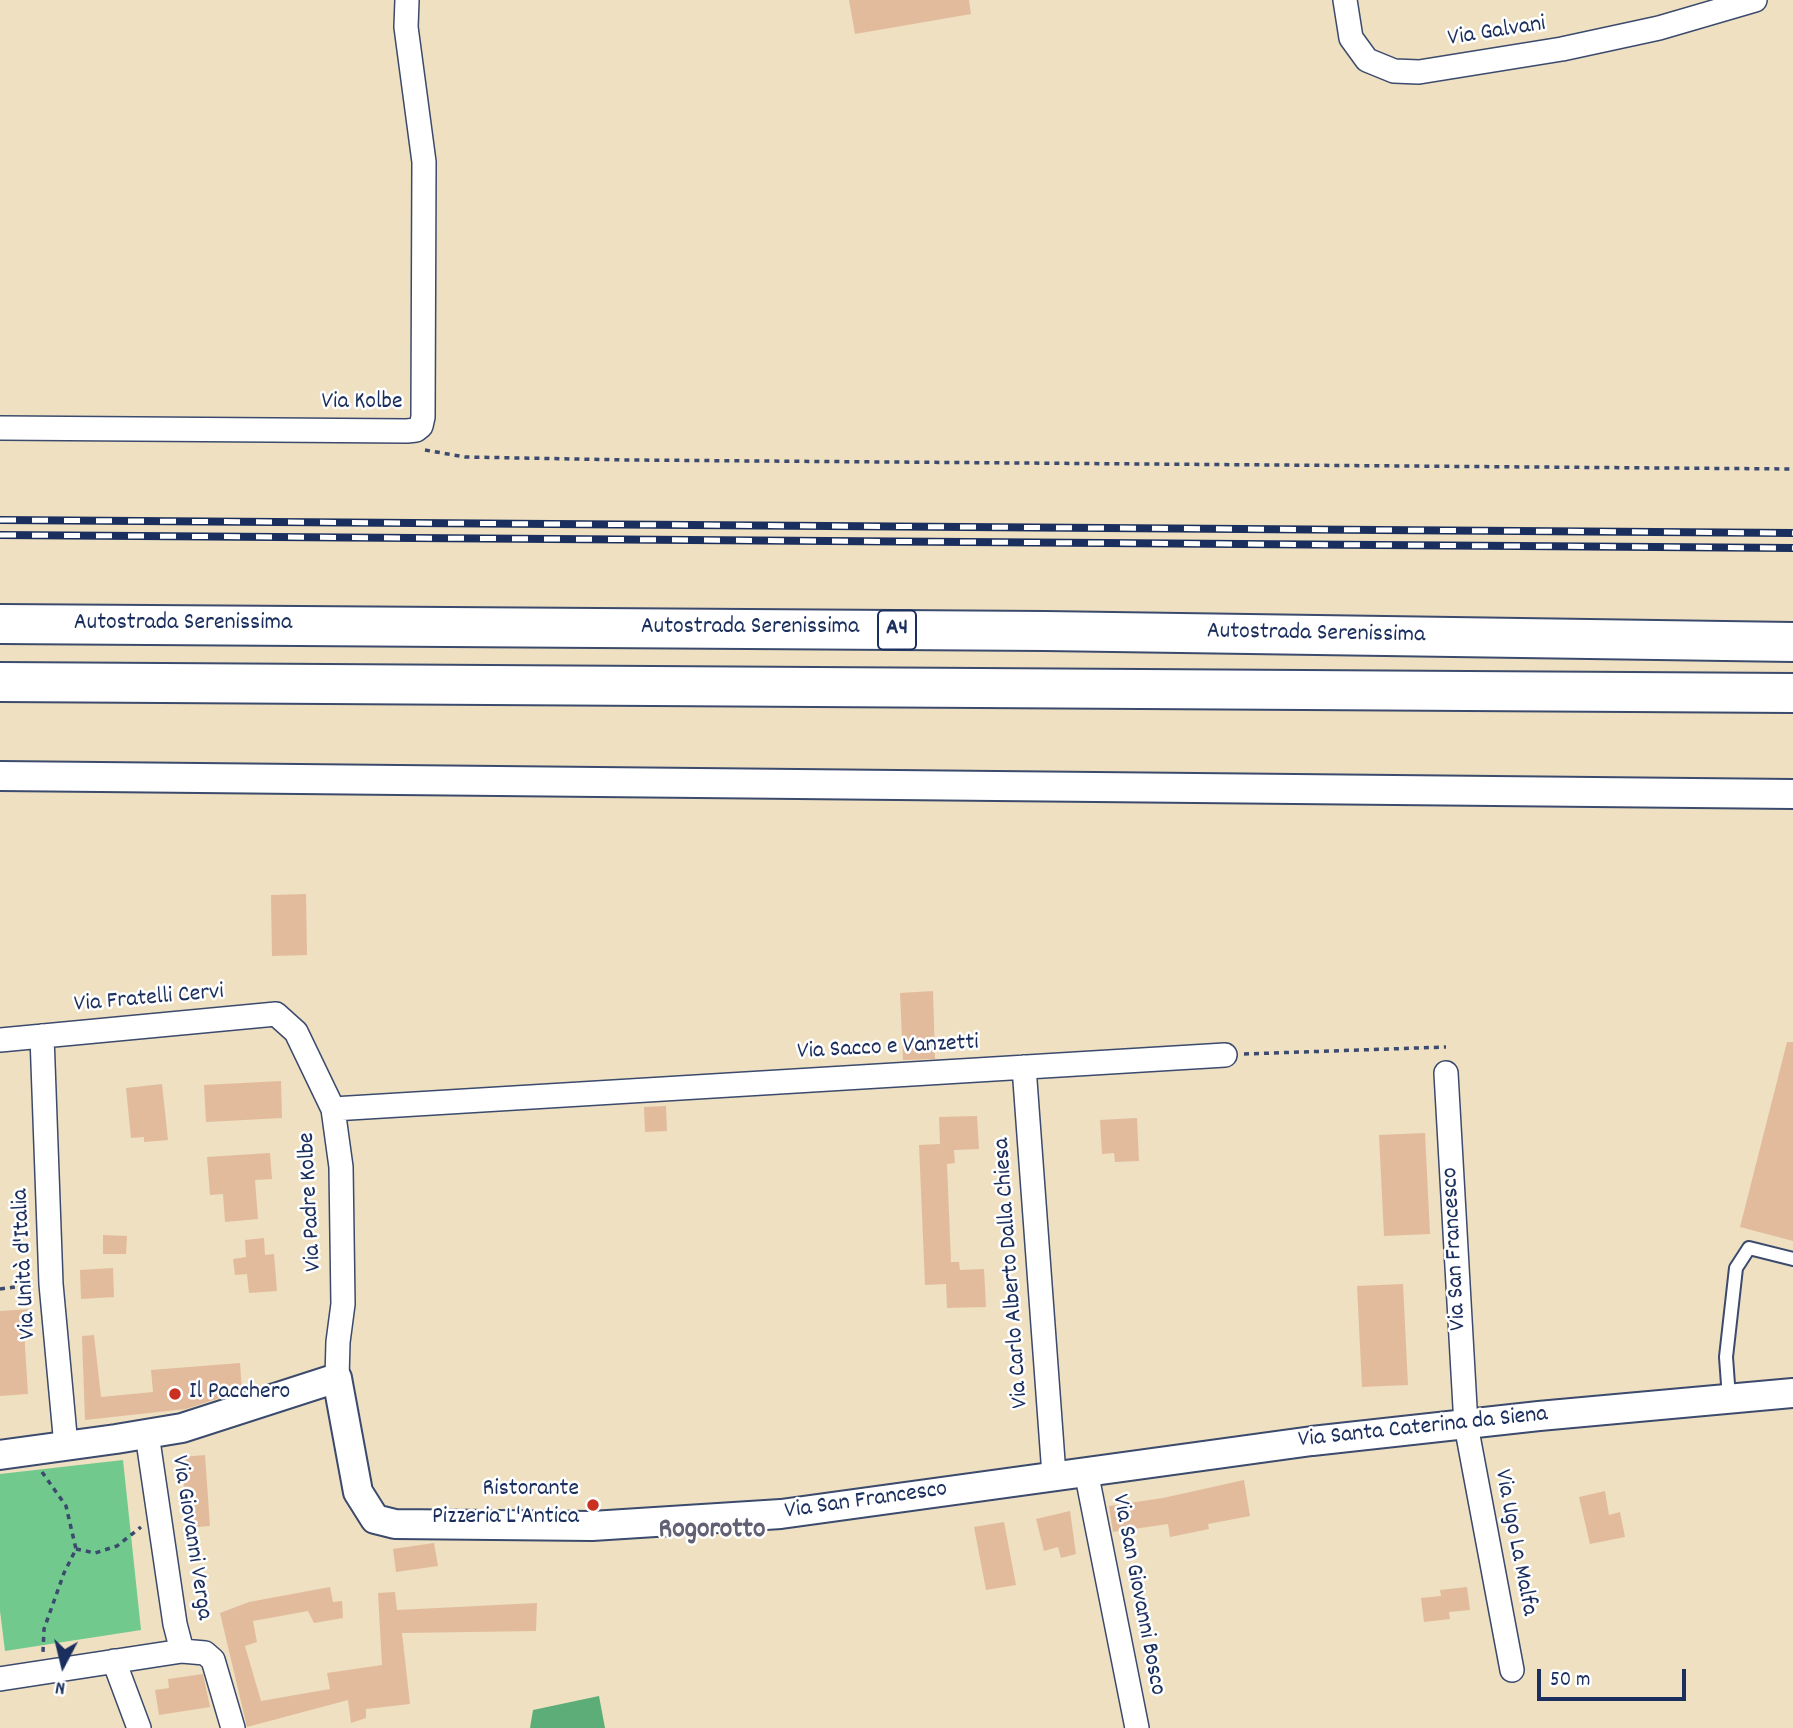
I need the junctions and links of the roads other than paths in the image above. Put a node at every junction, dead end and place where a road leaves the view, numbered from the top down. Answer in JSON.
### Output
{"nodes":[{"id":1,"x":407,"y":0,"type":"edge"},
{"id":2,"x":1345,"y":0,"type":"edge"},
{"id":3,"x":1728,"y":0,"type":"edge"},
{"id":4,"x":1755,"y":0,"type":"edge"},
{"id":5,"x":1700,"y":15,"type":"junction"},
{"id":6,"x":0,"y":428,"type":"edge"},
{"id":7,"x":0,"y":624,"type":"edge"},
{"id":8,"x":1793,"y":642,"type":"edge"},
{"id":9,"x":0,"y":682,"type":"edge"},
{"id":10,"x":1793,"y":693,"type":"edge"},
{"id":11,"x":0,"y":776,"type":"edge"},
{"id":12,"x":1793,"y":794,"type":"edge"},
{"id":13,"x":296,"y":1032,"type":"joint"},
{"id":14,"x":42,"y":1036,"type":"junction"},
{"id":15,"x":0,"y":1040,"type":"edge"},
{"id":16,"x":1225,"y":1055,"type":"road end"},
{"id":17,"x":1024,"y":1067,"type":"junction"},
{"id":18,"x":1446,"y":1073,"type":"dead end"},
{"id":19,"x":333,"y":1109,"type":"junction"},
{"id":20,"x":1793,"y":1259,"type":"edge"},
{"id":21,"x":337,"y":1378,"type":"junction"},
{"id":22,"x":1793,"y":1393,"type":"edge"},
{"id":23,"x":1730,"y":1398,"type":"junction"},
{"id":24,"x":1466,"y":1425,"type":"junction"},
{"id":25,"x":147,"y":1434,"type":"junction"},
{"id":26,"x":66,"y":1446,"type":"junction"},
{"id":27,"x":13,"y":1453,"type":"edge"},
{"id":28,"x":1086,"y":1471,"type":"junction"},
{"id":29,"x":1054,"y":1475,"type":"junction"},
{"id":30,"x":182,"y":1651,"type":"junction"},
{"id":31,"x":114,"y":1661,"type":"junction"},
{"id":32,"x":1512,"y":1670,"type":"dead end"},
{"id":33,"x":0,"y":1679,"type":"edge"},
{"id":34,"x":139,"y":1728,"type":"edge"},
{"id":35,"x":233,"y":1728,"type":"edge"},
{"id":36,"x":1137,"y":1728,"type":"edge"}],
"edges":[{"from":1,"to":6,"type":"street","name":"Via Kolbe"},
{"from":2,"to":5,"type":"street","name":"Via Galvani"},
{"from":3,"to":5,"type":"street","name":"Via Galvani"},
{"from":4,"to":5,"type":"street","name":"Via Galvani"},
{"from":7,"to":8,"type":"highway","name":"Autostrada Serenissima","number":"A4"},
{"from":9,"to":10,"type":"highway"},
{"from":11,"to":12,"type":"street"},
{"from":13,"to":14,"type":"street","name":"Via Fratelli Cervi"},
{"from":13,"to":19,"type":"street","name":"Via Padre Kolbe"},
{"from":14,"to":15,"type":"street","name":"Via Fratelli Cervi"},
{"from":14,"to":26,"type":"street","name":"Via Unità d'Italia"},
{"from":16,"to":17,"type":"street","name":"Via Sacco e Vanzetti"},
{"from":17,"to":19,"type":"street","name":"Via Sacco e Vanzetti"},
{"from":17,"to":29,"type":"street","name":"Via Carlo Alberto Dalla Chiesa"},
{"from":18,"to":24,"type":"street","name":"Via San Francesco"},
{"from":19,"to":21,"type":"street","name":"Via Padre Kolbe"},
{"from":20,"to":23,"type":"lane"},
{"from":21,"to":25,"type":"street"},
{"from":21,"to":29,"type":"street","name":"Via San Francesco"},
{"from":22,"to":23,"type":"street","name":"Via Santa Caterina da Siena"},
{"from":23,"to":24,"type":"street","name":"Via Santa Caterina da Siena"},
{"from":24,"to":28,"type":"street","name":"Via Santa Caterina da Siena"},
{"from":24,"to":32,"type":"street","name":"Via Ugo La Malfa"},
{"from":25,"to":26,"type":"street"},
{"from":25,"to":30,"type":"street","name":"Via Giovanni Verga"},
{"from":26,"to":27,"type":"street"},
{"from":28,"to":29,"type":"street","name":"Via Santa Caterina da Siena"},
{"from":28,"to":36,"type":"street","name":"Via San Giovanni Bosco"},
{"from":30,"to":31,"type":"street"},
{"from":30,"to":35,"type":"street"},
{"from":31,"to":33,"type":"street"},
{"from":31,"to":34,"type":"street"}]}
